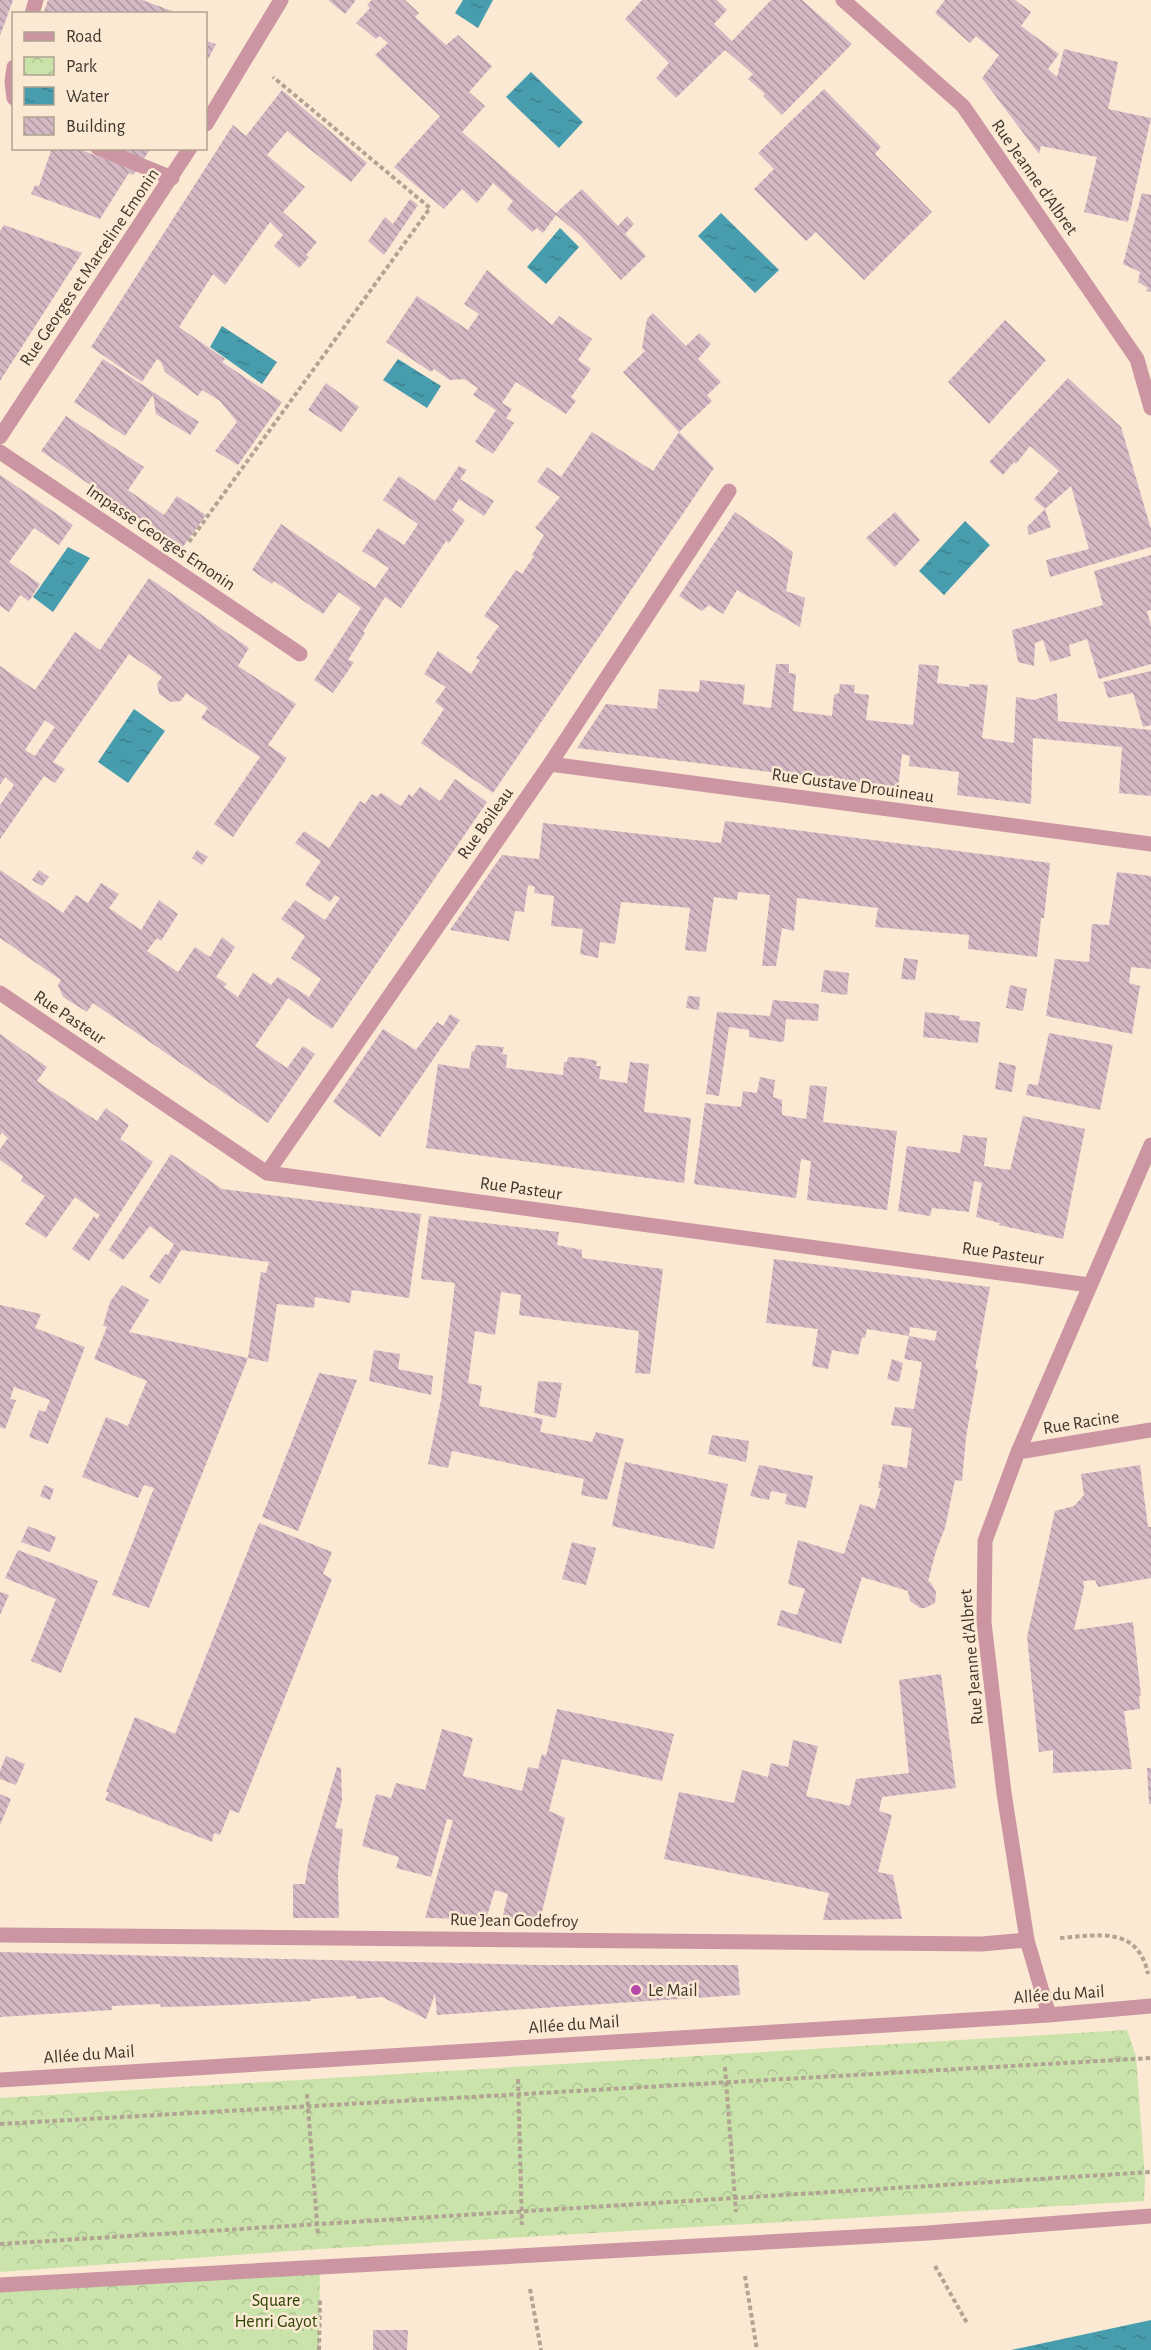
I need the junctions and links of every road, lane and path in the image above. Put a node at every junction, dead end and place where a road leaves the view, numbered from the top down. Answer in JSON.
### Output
{"nodes":[{"id":1,"x":281,"y":0,"type":"edge"},
{"id":2,"x":843,"y":0,"type":"edge"},
{"id":3,"x":247,"y":56,"type":"junction"},
{"id":4,"x":207,"y":122,"type":"edge"},
{"id":5,"x":103,"y":150,"type":"edge"},
{"id":6,"x":189,"y":150,"type":"edge"},
{"id":7,"x":172,"y":178,"type":"junction"},
{"id":8,"x":1144,"y":359,"type":"edge"},
{"id":9,"x":1151,"y":408,"type":"edge"},
{"id":10,"x":0,"y":437,"type":"edge"},
{"id":11,"x":0,"y":452,"type":"edge"},
{"id":12,"x":729,"y":491,"type":"dead end"},
{"id":13,"x":171,"y":567,"type":"junction"},
{"id":14,"x":300,"y":654,"type":"dead end"},
{"id":15,"x":550,"y":764,"type":"junction"},
{"id":16,"x":1151,"y":844,"type":"edge"},
{"id":17,"x":0,"y":993,"type":"edge"},
{"id":18,"x":1151,"y":1145,"type":"edge"},
{"id":19,"x":267,"y":1173,"type":"junction"},
{"id":20,"x":1089,"y":1285,"type":"junction"},
{"id":21,"x":1151,"y":1430,"type":"edge"},
{"id":22,"x":1018,"y":1452,"type":"junction"},
{"id":23,"x":0,"y":1935,"type":"edge"},
{"id":24,"x":1027,"y":1940,"type":"junction"},
{"id":25,"x":1149,"y":1977,"type":"dead end"},
{"id":26,"x":1151,"y":2006,"type":"edge"},
{"id":27,"x":1049,"y":2015,"type":"junction"},
{"id":28,"x":723,"y":2034,"type":"junction"},
{"id":29,"x":516,"y":2047,"type":"junction"},
{"id":30,"x":1151,"y":2058,"type":"edge"},
{"id":31,"x":305,"y":2060,"type":"junction"},
{"id":32,"x":0,"y":2080,"type":"edge"},
{"id":33,"x":726,"y":2080,"type":"junction"},
{"id":34,"x":518,"y":2093,"type":"junction"},
{"id":35,"x":308,"y":2106,"type":"junction"},
{"id":36,"x":0,"y":2124,"type":"edge"},
{"id":37,"x":1151,"y":2172,"type":"edge"},
{"id":38,"x":734,"y":2197,"type":"junction"},
{"id":39,"x":520,"y":2211,"type":"junction"},
{"id":40,"x":1151,"y":2216,"type":"edge"},
{"id":41,"x":318,"y":2223,"type":"junction"},
{"id":42,"x":928,"y":2233,"type":"junction"},
{"id":43,"x":740,"y":2242,"type":"junction"},
{"id":44,"x":0,"y":2244,"type":"edge"},
{"id":45,"x":524,"y":2257,"type":"junction"},
{"id":46,"x":320,"y":2268,"type":"junction"},
{"id":47,"x":0,"y":2285,"type":"edge"},
{"id":48,"x":967,"y":2322,"type":"dead end"},
{"id":49,"x":319,"y":2350,"type":"edge"},
{"id":50,"x":541,"y":2350,"type":"edge"},
{"id":51,"x":757,"y":2350,"type":"edge"}],
"edges":[{"from":1,"to":3,"type":"street"},
{"from":2,"to":8,"type":"street","name":"Rue Jeanne d'Albret"},
{"from":3,"to":4,"type":"street"},
{"from":3,"to":13,"type":"path"},
{"from":5,"to":7,"type":"street"},
{"from":6,"to":7,"type":"street","name":"Rue Georges et Marceline Emonin"},
{"from":7,"to":10,"type":"street","name":"Rue Georges et Marceline Emonin"},
{"from":8,"to":9,"type":"street","name":"Rue Jeanne d'Albret"},
{"from":11,"to":13,"type":"street","name":"Impasse Georges Emonin"},
{"from":12,"to":15,"type":"street","name":"Rue Boileau"},
{"from":13,"to":14,"type":"street","name":"Impasse Georges Emonin"},
{"from":15,"to":16,"type":"street","name":"Rue Gustave Drouineau"},
{"from":15,"to":19,"type":"street","name":"Rue Boileau"},
{"from":17,"to":19,"type":"street","name":"Rue Pasteur"},
{"from":18,"to":20,"type":"street","name":"Rue Jeanne d'Albret"},
{"from":19,"to":20,"type":"street","name":"Rue Pasteur"},
{"from":20,"to":22,"type":"street","name":"Rue Jeanne d'Albret"},
{"from":21,"to":22,"type":"street","name":"Rue Racine"},
{"from":22,"to":24,"type":"street","name":"Rue Jeanne d'Albret"},
{"from":23,"to":24,"type":"street","name":"Rue Jean Godefroy"},
{"from":24,"to":25,"type":"path"},
{"from":24,"to":27,"type":"street","name":"Rue Jeanne d'Albret"},
{"from":26,"to":27,"type":"street","name":"Allée du Mail"},
{"from":27,"to":28,"type":"street","name":"Allée du Mail"},
{"from":28,"to":29,"type":"street","name":"Allée du Mail"},
{"from":28,"to":33,"type":"path"},
{"from":29,"to":31,"type":"street","name":"Allée du Mail"},
{"from":29,"to":34,"type":"path"},
{"from":30,"to":33,"type":"path"},
{"from":31,"to":32,"type":"street","name":"Allée du Mail"},
{"from":31,"to":35,"type":"path"},
{"from":33,"to":34,"type":"path"},
{"from":33,"to":38,"type":"path"},
{"from":34,"to":35,"type":"path"},
{"from":34,"to":39,"type":"path"},
{"from":35,"to":36,"type":"path"},
{"from":35,"to":41,"type":"path"},
{"from":37,"to":38,"type":"path"},
{"from":38,"to":39,"type":"path"},
{"from":38,"to":43,"type":"path"},
{"from":39,"to":41,"type":"path"},
{"from":39,"to":45,"type":"path"},
{"from":40,"to":42,"type":"street"},
{"from":41,"to":44,"type":"path"},
{"from":41,"to":46,"type":"path"},
{"from":42,"to":43,"type":"street"},
{"from":42,"to":48,"type":"path"},
{"from":43,"to":45,"type":"street"},
{"from":43,"to":51,"type":"path"},
{"from":45,"to":46,"type":"street"},
{"from":45,"to":50,"type":"path"},
{"from":46,"to":47,"type":"street"},
{"from":46,"to":49,"type":"path"}]}
